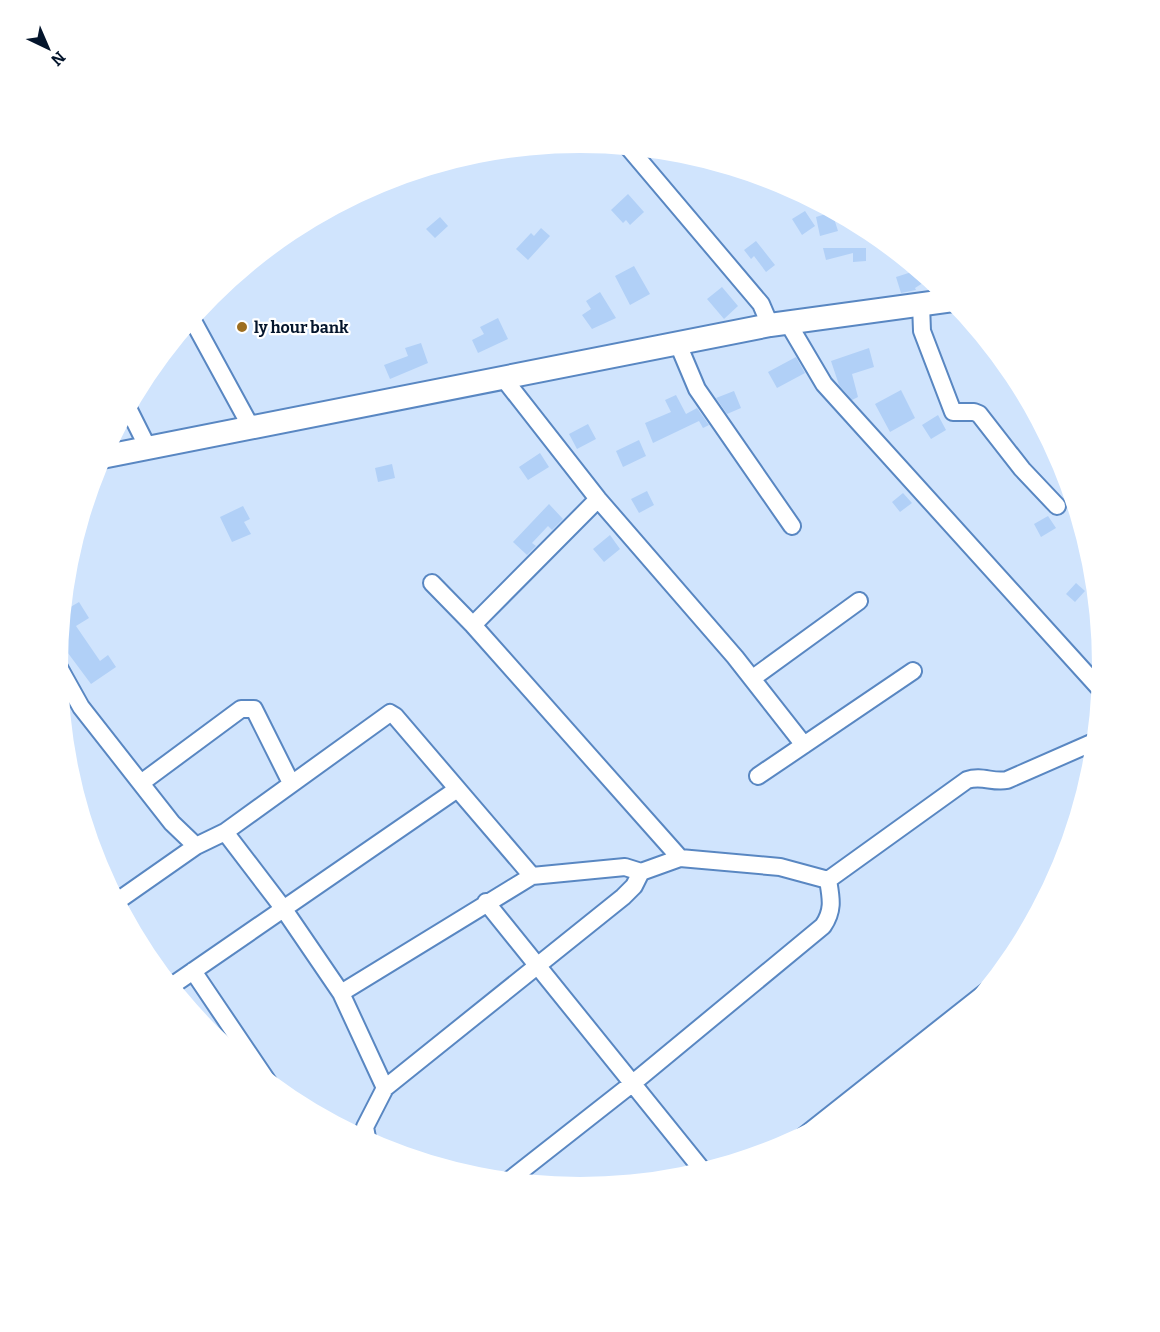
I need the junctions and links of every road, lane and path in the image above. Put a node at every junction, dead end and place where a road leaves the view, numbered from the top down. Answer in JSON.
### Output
{"nodes":[{"id":1,"x":637,"y":157,"type":"edge"},
{"id":2,"x":940,"y":302,"type":"edge"},
{"id":3,"x":921,"y":304,"type":"junction"},
{"id":4,"x":779,"y":324,"type":"junction"},
{"id":5,"x":196,"y":327,"type":"edge"},
{"id":6,"x":682,"y":356,"type":"junction"},
{"id":7,"x":504,"y":379,"type":"junction"},
{"id":8,"x":132,"y":417,"type":"edge"},
{"id":9,"x":252,"y":429,"type":"junction"},
{"id":10,"x":148,"y":447,"type":"junction"},
{"id":11,"x":114,"y":454,"type":"edge"},
{"id":12,"x":598,"y":499,"type":"junction"},
{"id":13,"x":1057,"y":506,"type":"dead end"},
{"id":14,"x":792,"y":526,"type":"dead end"},
{"id":15,"x":432,"y":583,"type":"dead end"},
{"id":16,"x":859,"y":601,"type":"dead end"},
{"id":17,"x":473,"y":625,"type":"junction"},
{"id":18,"x":913,"y":671,"type":"dead end"},
{"id":19,"x":753,"y":678,"type":"junction"},
{"id":20,"x":1092,"y":680,"type":"edge"},
{"id":21,"x":69,"y":685,"type":"edge"},
{"id":22,"x":804,"y":745,"type":"junction"},
{"id":23,"x":1086,"y":745,"type":"edge"},
{"id":24,"x":758,"y":776,"type":"dead end"},
{"id":25,"x":141,"y":783,"type":"junction"},
{"id":26,"x":291,"y":783,"type":"junction"},
{"id":27,"x":456,"y":790,"type":"junction"},
{"id":28,"x":225,"y":832,"type":"junction"},
{"id":29,"x":196,"y":846,"type":"junction"},
{"id":30,"x":680,"y":858,"type":"junction"},
{"id":31,"x":641,"y":872,"type":"junction"},
{"id":32,"x":532,"y":876,"type":"junction"},
{"id":33,"x":828,"y":880,"type":"junction"},
{"id":34,"x":122,"y":897,"type":"edge"},
{"id":35,"x":486,"y":902,"type":"junction"},
{"id":36,"x":283,"y":908,"type":"junction"},
{"id":37,"x":539,"y":967,"type":"junction"},
{"id":38,"x":194,"y":971,"type":"junction"},
{"id":39,"x":177,"y":982,"type":"edge"},
{"id":40,"x":341,"y":993,"type":"junction"},
{"id":41,"x":947,"y":1022,"type":"edge"},
{"id":42,"x":240,"y":1049,"type":"edge"},
{"id":43,"x":633,"y":1083,"type":"junction"},
{"id":44,"x":385,"y":1088,"type":"junction"},
{"id":45,"x":839,"y":1108,"type":"edge"},
{"id":46,"x":366,"y":1131,"type":"edge"},
{"id":47,"x":698,"y":1165,"type":"edge"},
{"id":48,"x":517,"y":1174,"type":"edge"}],
"edges":[{"from":1,"to":4,"type":"street"},
{"from":2,"to":3,"type":"street"},
{"from":3,"to":4,"type":"street"},
{"from":3,"to":13,"type":"street"},
{"from":4,"to":6,"type":"street"},
{"from":4,"to":20,"type":"street"},
{"from":5,"to":9,"type":"street"},
{"from":6,"to":7,"type":"street"},
{"from":6,"to":14,"type":"street"},
{"from":7,"to":9,"type":"street"},
{"from":7,"to":12,"type":"street"},
{"from":8,"to":10,"type":"street"},
{"from":9,"to":10,"type":"street"},
{"from":10,"to":11,"type":"street"},
{"from":12,"to":17,"type":"street"},
{"from":12,"to":19,"type":"street"},
{"from":15,"to":17,"type":"street"},
{"from":16,"to":19,"type":"street"},
{"from":17,"to":30,"type":"street"},
{"from":18,"to":22,"type":"street"},
{"from":19,"to":22,"type":"street"},
{"from":21,"to":25,"type":"street"},
{"from":22,"to":24,"type":"street"},
{"from":23,"to":33,"type":"street"},
{"from":25,"to":26,"type":"street"},
{"from":25,"to":29,"type":"street"},
{"from":26,"to":27,"type":"street"},
{"from":26,"to":28,"type":"street"},
{"from":27,"to":32,"type":"street"},
{"from":27,"to":36,"type":"street"},
{"from":28,"to":29,"type":"street"},
{"from":28,"to":36,"type":"street"},
{"from":29,"to":34,"type":"street"},
{"from":30,"to":31,"type":"street"},
{"from":30,"to":33,"type":"street"},
{"from":31,"to":32,"type":"street"},
{"from":31,"to":37,"type":"street"},
{"from":32,"to":35,"type":"street"},
{"from":33,"to":43,"type":"street"},
{"from":35,"to":37,"type":"street"},
{"from":35,"to":40,"type":"street"},
{"from":36,"to":38,"type":"street"},
{"from":36,"to":40,"type":"street"},
{"from":37,"to":43,"type":"street"},
{"from":37,"to":44,"type":"street"},
{"from":38,"to":39,"type":"street"},
{"from":38,"to":42,"type":"street"},
{"from":40,"to":44,"type":"street"},
{"from":41,"to":45,"type":"street"},
{"from":43,"to":47,"type":"street"},
{"from":43,"to":48,"type":"street"},
{"from":44,"to":46,"type":"street"}]}
